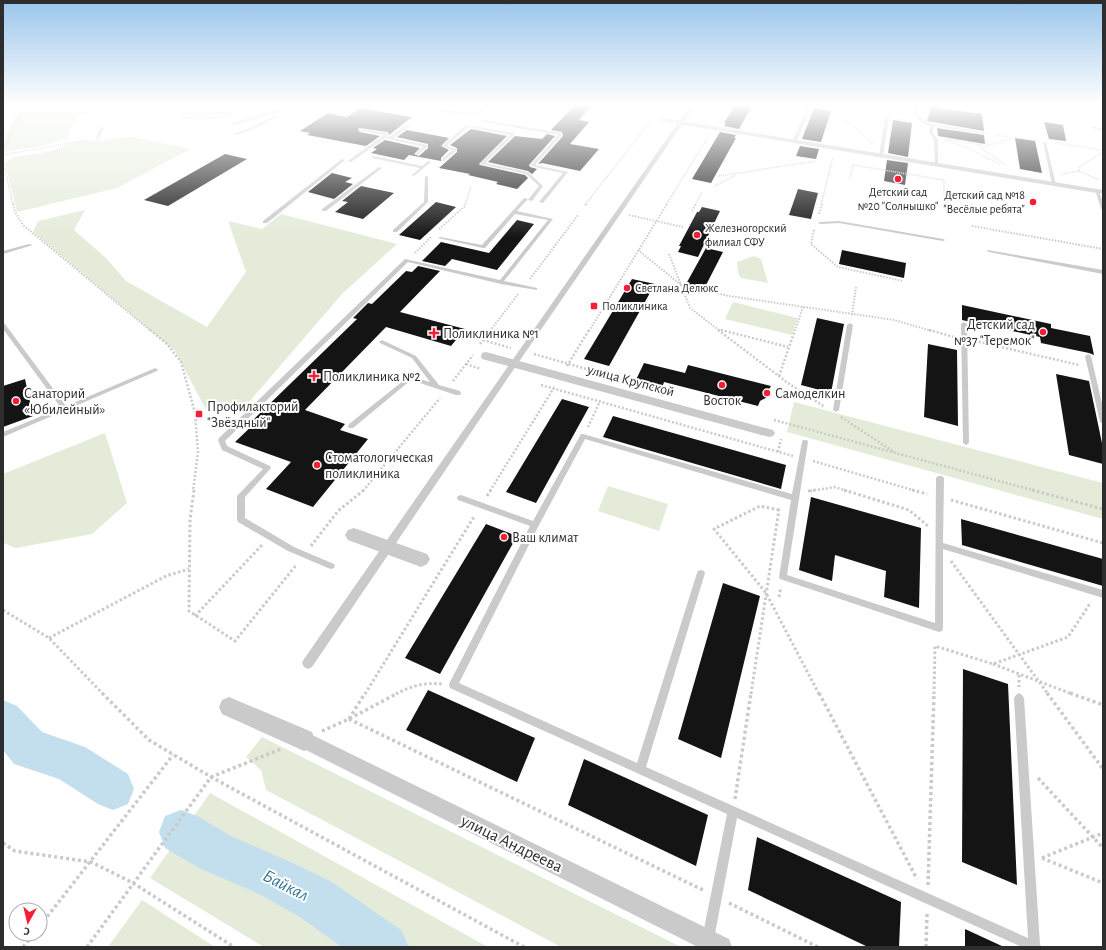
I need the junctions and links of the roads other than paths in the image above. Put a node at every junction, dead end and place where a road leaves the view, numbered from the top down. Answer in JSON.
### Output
{"nodes":[{"id":1,"x":368,"y":148,"type":"edge"},
{"id":2,"x":423,"y":148,"type":"edge"},
{"id":3,"x":450,"y":148,"type":"edge"},
{"id":4,"x":498,"y":148,"type":"edge"},
{"id":5,"x":548,"y":148,"type":"edge"},
{"id":6,"x":664,"y":148,"type":"edge"},
{"id":7,"x":844,"y":148,"type":"edge"},
{"id":8,"x":883,"y":148,"type":"edge"},
{"id":9,"x":936,"y":148,"type":"edge"},
{"id":10,"x":1045,"y":148,"type":"edge"},
{"id":11,"x":417,"y":154,"type":"dead end"},
{"id":12,"x":882,"y":154,"type":"junction"},
{"id":13,"x":374,"y":157,"type":"dead end"},
{"id":14,"x":343,"y":160,"type":"dead end"},
{"id":15,"x":443,"y":160,"type":"dead end"},
{"id":16,"x":350,"y":161,"type":"dead end"},
{"id":17,"x":429,"y":162,"type":"dead end"},
{"id":18,"x":936,"y":165,"type":"junction"},
{"id":19,"x":423,"y":167,"type":"junction"},
{"id":20,"x":380,"y":168,"type":"dead end"},
{"id":21,"x":414,"y":175,"type":"dead end"},
{"id":22,"x":426,"y":177,"type":"dead end"},
{"id":23,"x":1054,"y":184,"type":"junction"},
{"id":24,"x":1100,"y":191,"type":"edge"},
{"id":25,"x":541,"y":202,"type":"dead end"},
{"id":26,"x":1103,"y":209,"type":"edge"},
{"id":27,"x":324,"y":210,"type":"dead end"},
{"id":28,"x":514,"y":212,"type":"junction"},
{"id":29,"x":265,"y":222,"type":"dead end"},
{"id":30,"x":818,"y":224,"type":"road end"},
{"id":31,"x":395,"y":231,"type":"dead end"},
{"id":32,"x":440,"y":238,"type":"dead end"},
{"id":33,"x":943,"y":240,"type":"dead end"},
{"id":34,"x":31,"y":245,"type":"dead end"},
{"id":35,"x":989,"y":251,"type":"dead end"},
{"id":36,"x":3,"y":253,"type":"edge"},
{"id":37,"x":1103,"y":272,"type":"edge"},
{"id":38,"x":501,"y":282,"type":"junction"},
{"id":39,"x":535,"y":289,"type":"dead end"},
{"id":40,"x":964,"y":324,"type":"dead end"},
{"id":41,"x":3,"y":325,"type":"edge"},
{"id":42,"x":850,"y":325,"type":"road end"},
{"id":43,"x":382,"y":342,"type":"dead end"},
{"id":44,"x":486,"y":356,"type":"dead end"},
{"id":45,"x":1088,"y":356,"type":"dead end"},
{"id":46,"x":513,"y":364,"type":"junction"},
{"id":47,"x":155,"y":370,"type":"dead end"},
{"id":48,"x":438,"y":386,"type":"junction"},
{"id":49,"x":458,"y":393,"type":"dead end"},
{"id":50,"x":65,"y":409,"type":"junction"},
{"id":51,"x":836,"y":410,"type":"dead end"},
{"id":52,"x":1103,"y":422,"type":"edge"},
{"id":53,"x":351,"y":426,"type":"dead end"},
{"id":54,"x":770,"y":433,"type":"dead end"},
{"id":55,"x":3,"y":435,"type":"edge"},
{"id":56,"x":805,"y":442,"type":"dead end"},
{"id":57,"x":966,"y":443,"type":"dead end"},
{"id":58,"x":940,"y":478,"type":"dead end"},
{"id":59,"x":796,"y":495,"type":"junction"},
{"id":60,"x":461,"y":498,"type":"dead end"},
{"id":61,"x":535,"y":525,"type":"junction"},
{"id":62,"x":354,"y":535,"type":"dead end"},
{"id":63,"x":939,"y":545,"type":"junction"},
{"id":64,"x":388,"y":547,"type":"junction"},
{"id":65,"x":421,"y":559,"type":"dead end"},
{"id":66,"x":331,"y":566,"type":"dead end"},
{"id":67,"x":701,"y":573,"type":"dead end"},
{"id":68,"x":1100,"y":593,"type":"edge"},
{"id":69,"x":308,"y":663,"type":"dead end"},
{"id":70,"x":1020,"y":698,"type":"dead end"},
{"id":71,"x":229,"y":707,"type":"dead end"},
{"id":72,"x":304,"y":740,"type":"joint"},
{"id":73,"x":640,"y":770,"type":"junction"},
{"id":74,"x":733,"y":811,"type":"junction"},
{"id":75,"x":714,"y":944,"type":"edge"},
{"id":76,"x":1035,"y":947,"type":"edge"}],
"edges":[{"from":1,"to":16,"type":"lane"},
{"from":2,"to":11,"type":"lane"},
{"from":3,"to":15,"type":"lane"},
{"from":4,"to":28,"type":"lane"},
{"from":5,"to":25,"type":"lane"},
{"from":6,"to":46,"type":"street"},
{"from":7,"to":12,"type":"street"},
{"from":8,"to":12,"type":"lane"},
{"from":9,"to":18,"type":"lane"},
{"from":10,"to":23,"type":"lane"},
{"from":12,"to":18,"type":"street"},
{"from":13,"to":19,"type":"lane"},
{"from":14,"to":29,"type":"lane"},
{"from":17,"to":19,"type":"lane"},
{"from":18,"to":23,"type":"street"},
{"from":19,"to":21,"type":"lane"},
{"from":20,"to":27,"type":"lane"},
{"from":22,"to":31,"type":"lane"},
{"from":23,"to":24,"type":"street"},
{"from":24,"to":26,"type":"lane"},
{"from":28,"to":32,"type":"lane"},
{"from":28,"to":38,"type":"lane"},
{"from":30,"to":33,"type":"lane"},
{"from":34,"to":36,"type":"lane"},
{"from":35,"to":37,"type":"lane"},
{"from":38,"to":39,"type":"lane"},
{"from":38,"to":66,"type":"lane"},
{"from":40,"to":57,"type":"lane"},
{"from":41,"to":50,"type":"lane"},
{"from":42,"to":51,"type":"lane"},
{"from":43,"to":48,"type":"lane"},
{"from":44,"to":46,"type":"street","name":"улица Крупской"},
{"from":45,"to":52,"type":"lane"},
{"from":46,"to":54,"type":"street","name":"улица Крупской"},
{"from":46,"to":64,"type":"street"},
{"from":47,"to":50,"type":"lane"},
{"from":48,"to":49,"type":"lane"},
{"from":48,"to":53,"type":"lane"},
{"from":50,"to":55,"type":"lane"},
{"from":56,"to":59,"type":"lane"},
{"from":58,"to":63,"type":"lane"},
{"from":59,"to":61,"type":"lane"},
{"from":59,"to":63,"type":"lane"},
{"from":60,"to":61,"type":"lane"},
{"from":61,"to":73,"type":"lane"},
{"from":62,"to":64,"type":"street"},
{"from":63,"to":68,"type":"lane"},
{"from":64,"to":65,"type":"street"},
{"from":64,"to":69,"type":"street"},
{"from":67,"to":73,"type":"lane"},
{"from":70,"to":76,"type":"lane"},
{"from":71,"to":72,"type":"street"},
{"from":72,"to":75,"type":"street","name":"улица Андреева"},
{"from":73,"to":74,"type":"lane"},
{"from":74,"to":75,"type":"lane"},
{"from":74,"to":76,"type":"lane"}]}
